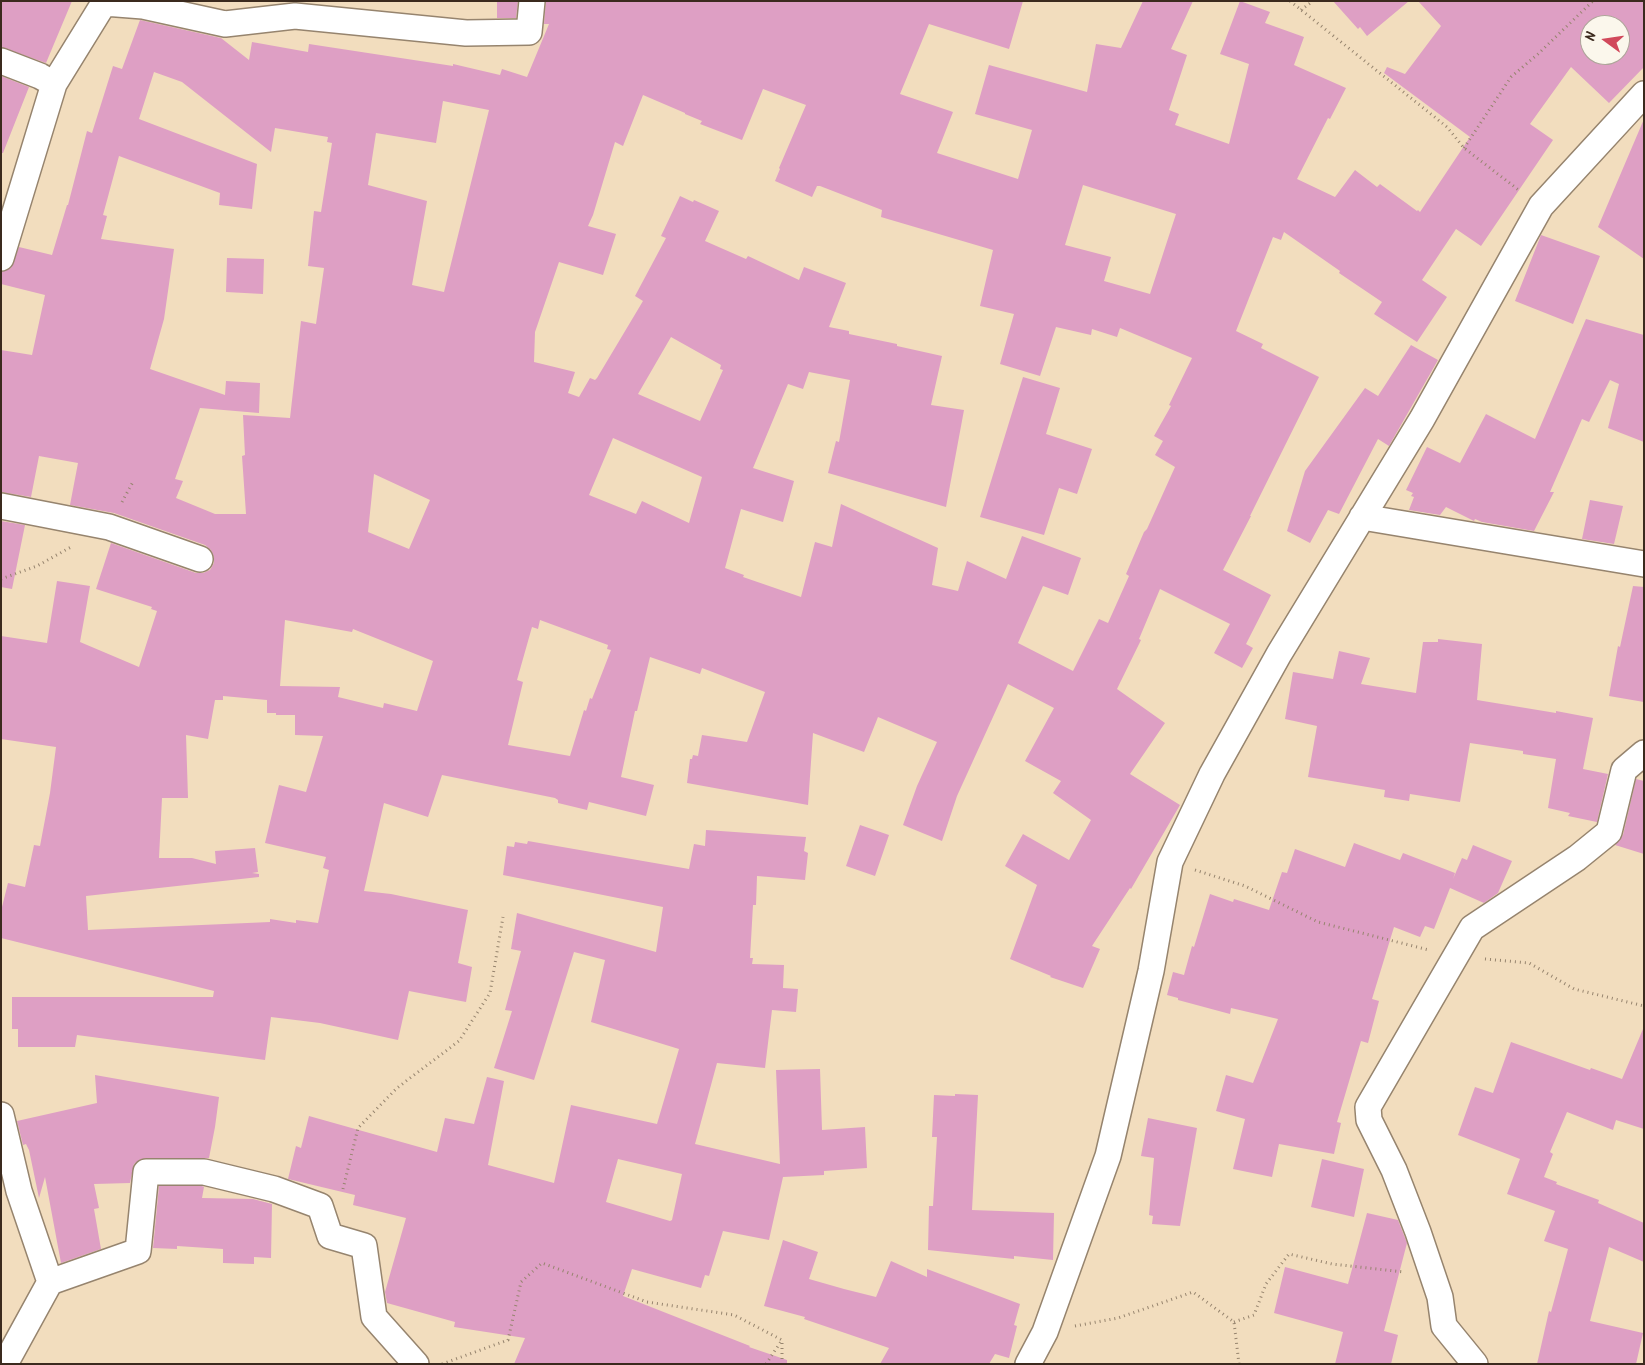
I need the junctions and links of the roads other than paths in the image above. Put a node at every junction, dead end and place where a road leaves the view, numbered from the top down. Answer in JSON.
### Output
{"nodes":[{"id":1,"x":532,"y":1,"type":"edge"},
{"id":2,"x":1,"y":60,"type":"edge"},
{"id":3,"x":54,"y":84,"type":"junction"},
{"id":4,"x":1644,"y":94,"type":"edge"},
{"id":5,"x":1,"y":258,"type":"edge"},
{"id":6,"x":1,"y":506,"type":"edge"},
{"id":7,"x":1362,"y":518,"type":"junction"},
{"id":8,"x":200,"y":559,"type":"dead end"},
{"id":9,"x":1644,"y":564,"type":"edge"},
{"id":10,"x":1644,"y":753,"type":"edge"},
{"id":11,"x":1,"y":1115,"type":"edge"},
{"id":12,"x":50,"y":1282,"type":"junction"},
{"id":13,"x":5,"y":1364,"type":"edge"},
{"id":14,"x":416,"y":1364,"type":"edge"},
{"id":15,"x":1028,"y":1364,"type":"edge"},
{"id":16,"x":1475,"y":1364,"type":"edge"}],
"edges":[{"from":1,"to":3,"type":"street"},
{"from":2,"to":3,"type":"street"},
{"from":3,"to":5,"type":"street"},
{"from":4,"to":7,"type":"street"},
{"from":6,"to":8,"type":"street"},
{"from":7,"to":9,"type":"street"},
{"from":7,"to":15,"type":"street"},
{"from":10,"to":16,"type":"street"},
{"from":11,"to":12,"type":"street"},
{"from":12,"to":13,"type":"street"},
{"from":12,"to":14,"type":"street"}]}
